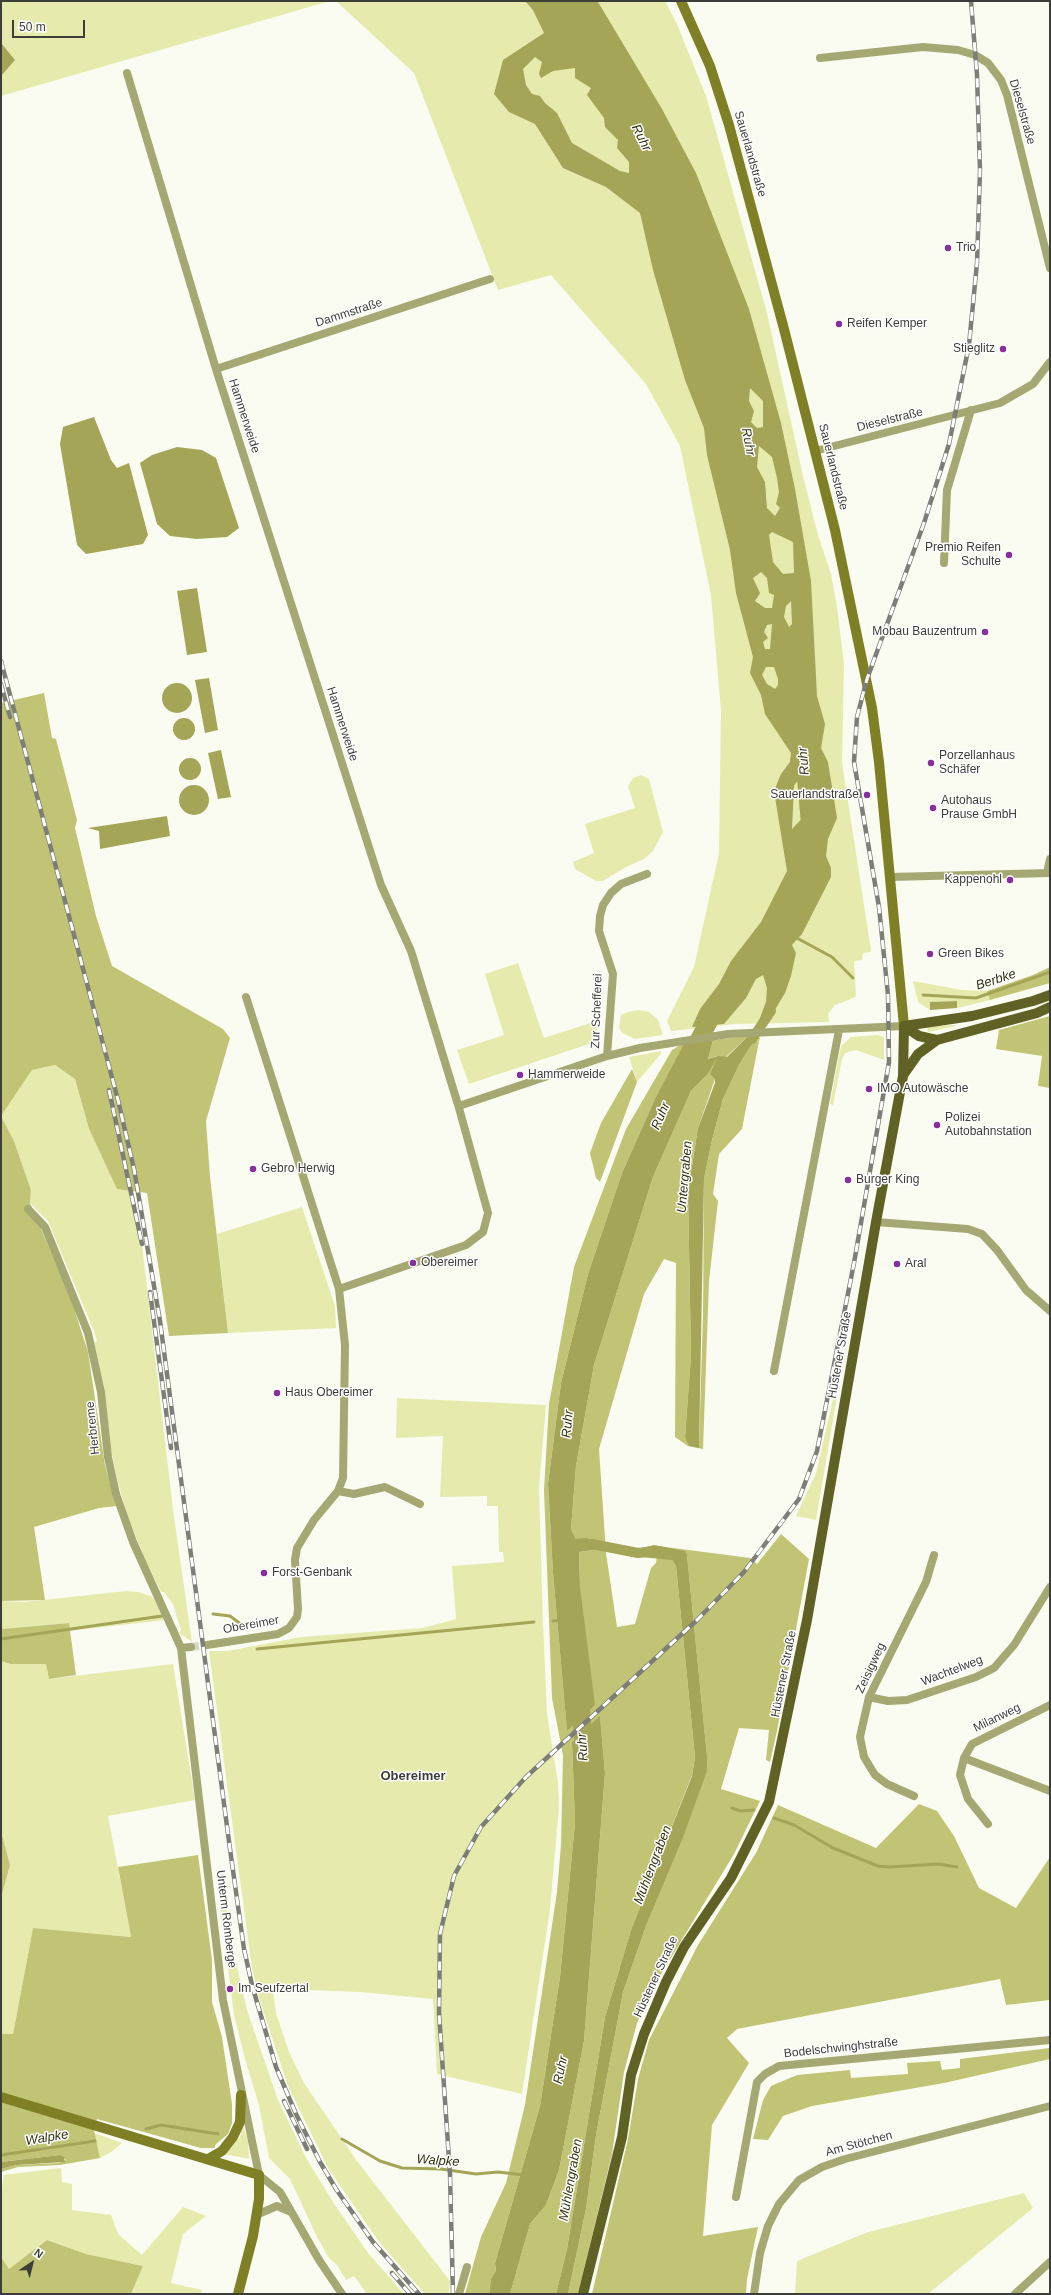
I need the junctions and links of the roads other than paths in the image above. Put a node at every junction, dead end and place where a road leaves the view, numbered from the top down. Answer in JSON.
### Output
{"nodes":[{"id":1,"x":681,"y":1,"type":"edge"},
{"id":2,"x":820,"y":58,"type":"dead end"},
{"id":3,"x":126,"y":73,"type":"dead end"},
{"id":4,"x":1050,"y":268,"type":"edge"},
{"id":5,"x":490,"y":280,"type":"dead end"},
{"id":6,"x":1050,"y":362,"type":"edge"},
{"id":7,"x":216,"y":369,"type":"junction"},
{"id":8,"x":971,"y":410,"type":"junction"},
{"id":9,"x":815,"y":451,"type":"junction"},
{"id":10,"x":944,"y":563,"type":"dead end"},
{"id":11,"x":1050,"y":859,"type":"edge"},
{"id":12,"x":647,"y":874,"type":"dead end"},
{"id":13,"x":1048,"y":874,"type":"edge"},
{"id":14,"x":890,"y":877,"type":"junction"},
{"id":15,"x":1050,"y":995,"type":"edge"},
{"id":16,"x":246,"y":997,"type":"dead end"},
{"id":17,"x":1050,"y":1007,"type":"edge"},
{"id":18,"x":904,"y":1026,"type":"junction"},
{"id":19,"x":839,"y":1030,"type":"junction"},
{"id":20,"x":937,"y":1040,"type":"junction"},
{"id":21,"x":607,"y":1056,"type":"junction"},
{"id":22,"x":903,"y":1076,"type":"junction"},
{"id":23,"x":459,"y":1106,"type":"junction"},
{"id":24,"x":28,"y":1209,"type":"dead end"},
{"id":25,"x":876,"y":1222,"type":"junction"},
{"id":26,"x":339,"y":1289,"type":"junction"},
{"id":27,"x":1050,"y":1312,"type":"edge"},
{"id":28,"x":774,"y":1371,"type":"dead end"},
{"id":29,"x":338,"y":1491,"type":"junction"},
{"id":30,"x":420,"y":1504,"type":"dead end"},
{"id":31,"x":934,"y":1555,"type":"dead end"},
{"id":32,"x":1050,"y":1587,"type":"edge"},
{"id":33,"x":207,"y":1645,"type":"tunnel mouth"},
{"id":34,"x":191,"y":1646,"type":"tunnel mouth"},
{"id":35,"x":181,"y":1648,"type":"junction"},
{"id":36,"x":869,"y":1697,"type":"junction"},
{"id":37,"x":1050,"y":1706,"type":"edge"},
{"id":38,"x":964,"y":1758,"type":"junction"},
{"id":39,"x":1050,"y":1791,"type":"edge"},
{"id":40,"x":914,"y":1796,"type":"dead end"},
{"id":41,"x":988,"y":1824,"type":"dead end"},
{"id":42,"x":1050,"y":2040,"type":"edge"},
{"id":43,"x":241,"y":2095,"type":"junction"},
{"id":44,"x":1,"y":2097,"type":"edge"},
{"id":45,"x":1050,"y":2106,"type":"edge"},
{"id":46,"x":208,"y":2159,"type":"junction"},
{"id":47,"x":259,"y":2175,"type":"junction"},
{"id":48,"x":736,"y":2197,"type":"dead end"},
{"id":49,"x":292,"y":2213,"type":"junction"},
{"id":50,"x":256,"y":2215,"type":"junction"},
{"id":51,"x":1050,"y":2262,"type":"edge"},
{"id":52,"x":467,"y":2267,"type":"dead end"},
{"id":53,"x":238,"y":2294,"type":"edge"},
{"id":54,"x":342,"y":2294,"type":"edge"},
{"id":55,"x":459,"y":2294,"type":"edge"},
{"id":56,"x":583,"y":2294,"type":"edge"},
{"id":57,"x":754,"y":2294,"type":"edge"},
{"id":58,"x":1015,"y":2294,"type":"edge"}],
"edges":[{"from":1,"to":9,"type":"street","name":"Sauerlandstraße"},
{"from":2,"to":4,"type":"street","name":"Dieselstraße"},
{"from":3,"to":7,"type":"street","name":"Hammerweide"},
{"from":5,"to":7,"type":"street","name":"Dammstraße"},
{"from":6,"to":8,"type":"street","name":"Dieselstraße"},
{"from":7,"to":23,"type":"street","name":"Hammerweide"},
{"from":8,"to":9,"type":"street","name":"Dieselstraße"},
{"from":8,"to":10,"type":"street"},
{"from":9,"to":14,"type":"street","name":"Sauerlandstraße"},
{"from":11,"to":13,"type":"street"},
{"from":12,"to":21,"type":"street","name":"Zur Schefferei"},
{"from":13,"to":14,"type":"street"},
{"from":14,"to":18,"type":"street","name":"Sauerlandstraße"},
{"from":15,"to":18,"type":"main road"},
{"from":16,"to":26,"type":"street","name":"Obereimer"},
{"from":17,"to":20,"type":"main road"},
{"from":18,"to":19,"type":"street"},
{"from":18,"to":20,"type":"main road"},
{"from":18,"to":22,"type":"main road","name":"Hüstener Straße"},
{"from":19,"to":21,"type":"street","name":"Zur Schefferei"},
{"from":19,"to":28,"type":"street"},
{"from":20,"to":22,"type":"main road"},
{"from":21,"to":23,"type":"street","name":"Zur Schefferei"},
{"from":22,"to":25,"type":"main road","name":"Hüstener Straße"},
{"from":23,"to":26,"type":"street","name":"Hammerweide"},
{"from":24,"to":35,"type":"street","name":"Herbreme"},
{"from":25,"to":27,"type":"street"},
{"from":25,"to":56,"type":"main road","name":"Hüstener Straße"},
{"from":26,"to":29,"type":"street","name":"Obereimer"},
{"from":29,"to":30,"type":"street"},
{"from":29,"to":33,"type":"street","name":"Obereimer"},
{"from":31,"to":36,"type":"street","name":"Zeisigweg"},
{"from":32,"to":36,"type":"street","name":"Wachtelweg"},
{"from":34,"to":35,"type":"street"},
{"from":35,"to":43,"type":"street","name":"Unterm Römberge"},
{"from":36,"to":40,"type":"street","name":"Zeisigweg"},
{"from":37,"to":38,"type":"street","name":"Milanweg"},
{"from":38,"to":39,"type":"street"},
{"from":38,"to":41,"type":"street","name":"Milanweg"},
{"from":42,"to":48,"type":"street","name":"Bodelschwinghstraße"},
{"from":43,"to":46,"type":"street"},
{"from":43,"to":47,"type":"street","name":"Unterm Römberge"},
{"from":44,"to":46,"type":"street"},
{"from":45,"to":57,"type":"street","name":"Am Stötchen"},
{"from":46,"to":47,"type":"street"},
{"from":47,"to":49,"type":"street"},
{"from":47,"to":50,"type":"street","name":"Unterm Römberge"},
{"from":49,"to":50,"type":"street"},
{"from":49,"to":54,"type":"street"},
{"from":50,"to":53,"type":"street","name":"Unterm Römberge"},
{"from":51,"to":58,"type":"street"},
{"from":52,"to":55,"type":"street"}]}
